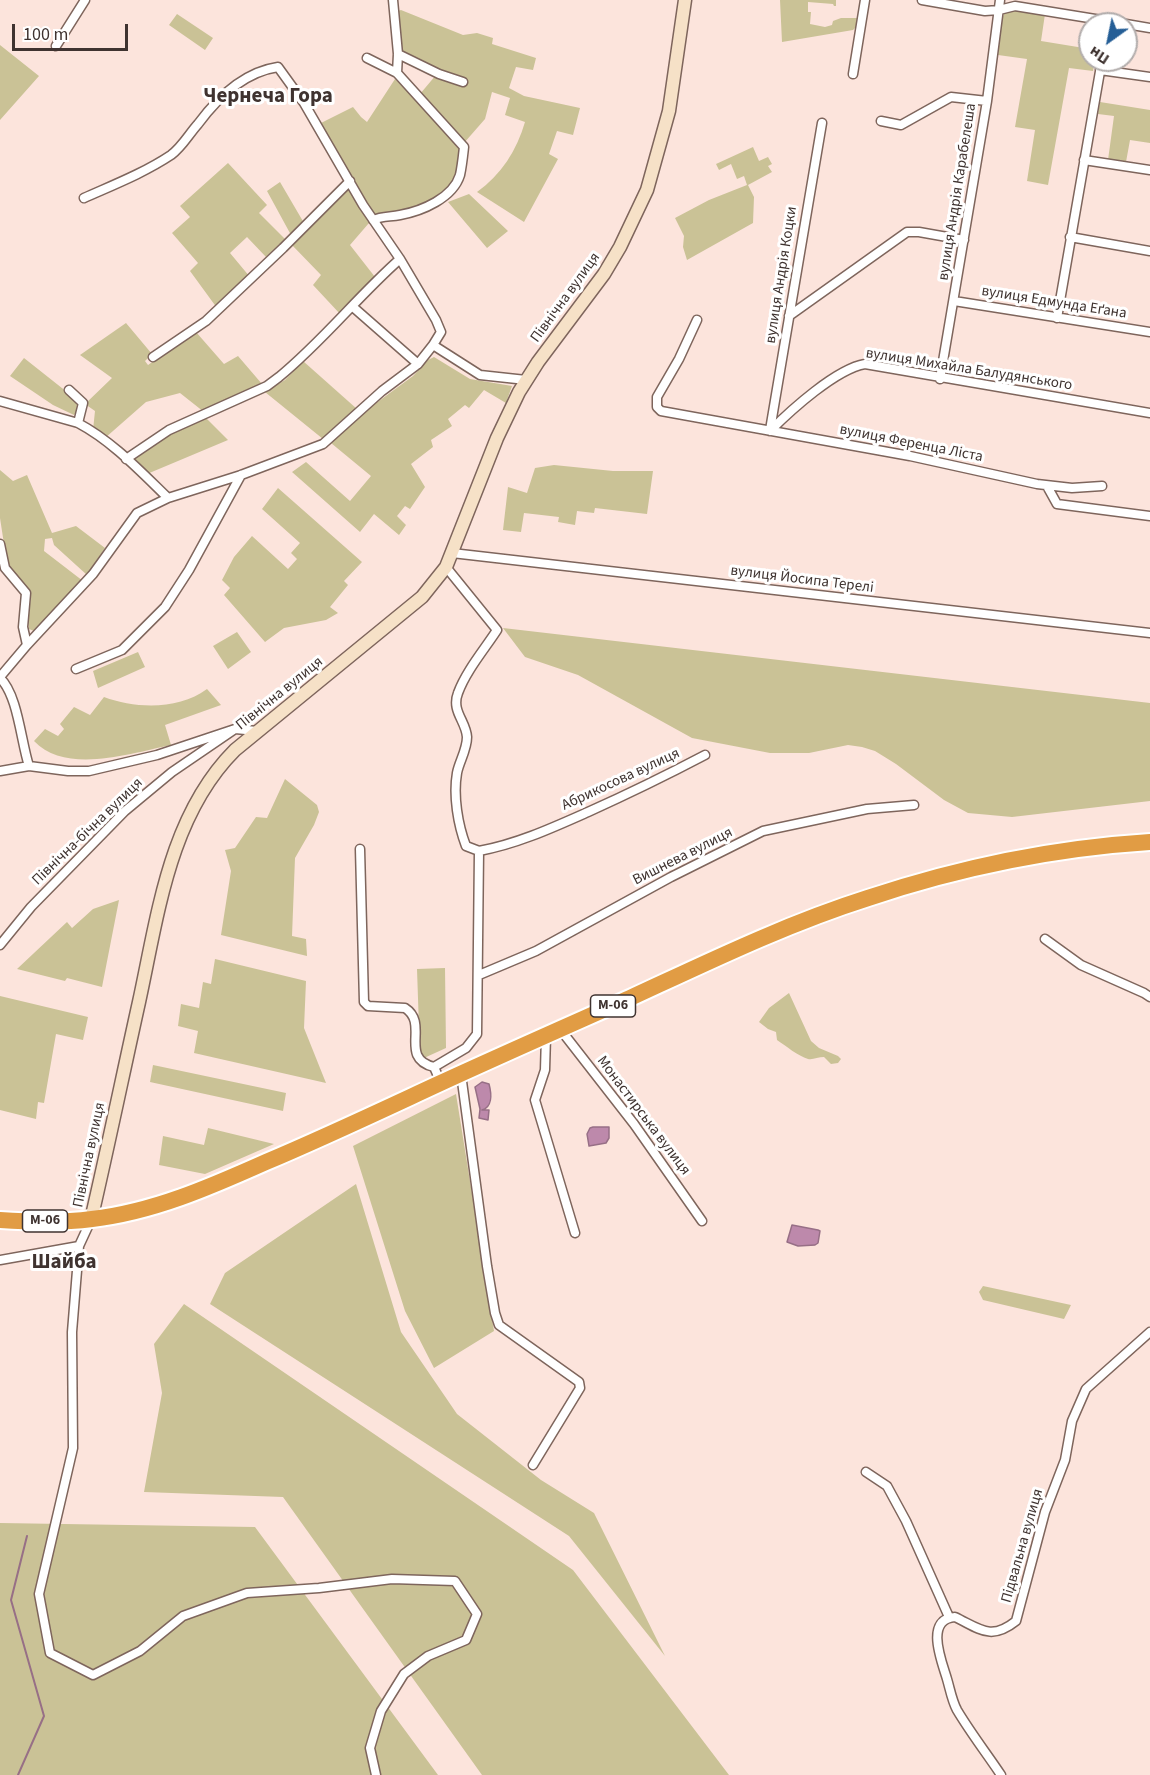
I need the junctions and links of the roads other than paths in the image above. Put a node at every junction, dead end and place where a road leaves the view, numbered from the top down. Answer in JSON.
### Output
{"nodes":[{"id":1,"x":85,"y":0,"type":"edge"},
{"id":2,"x":685,"y":0,"type":"edge"},
{"id":3,"x":865,"y":0,"type":"edge"},
{"id":4,"x":922,"y":0,"type":"edge"},
{"id":5,"x":1000,"y":0,"type":"edge"},
{"id":6,"x":392,"y":1,"type":"edge"},
{"id":7,"x":999,"y":10,"type":"junction"},
{"id":8,"x":1078,"y":17,"type":"edge"},
{"id":9,"x":56,"y":46,"type":"dead end"},
{"id":10,"x":398,"y":54,"type":"junction"},
{"id":11,"x":367,"y":58,"type":"dead end"},
{"id":12,"x":1100,"y":72,"type":"edge"},
{"id":13,"x":1114,"y":72,"type":"edge"},
{"id":14,"x":397,"y":73,"type":"junction"},
{"id":15,"x":853,"y":74,"type":"dead end"},
{"id":16,"x":1150,"y":77,"type":"edge"},
{"id":17,"x":463,"y":82,"type":"dead end"},
{"id":18,"x":987,"y":101,"type":"junction"},
{"id":19,"x":881,"y":121,"type":"dead end"},
{"id":20,"x":822,"y":123,"type":"dead end"},
{"id":21,"x":1084,"y":159,"type":"junction"},
{"id":22,"x":1150,"y":170,"type":"edge"},
{"id":23,"x":350,"y":181,"type":"junction"},
{"id":24,"x":84,"y":198,"type":"dead end"},
{"id":25,"x":373,"y":220,"type":"junction"},
{"id":26,"x":1070,"y":237,"type":"junction"},
{"id":27,"x":964,"y":240,"type":"junction"},
{"id":28,"x":1150,"y":251,"type":"edge"},
{"id":29,"x":400,"y":259,"type":"junction"},
{"id":30,"x":954,"y":301,"type":"junction"},
{"id":31,"x":353,"y":307,"type":"junction"},
{"id":32,"x":789,"y":316,"type":"junction"},
{"id":33,"x":1057,"y":318,"type":"junction"},
{"id":34,"x":697,"y":320,"type":"dead end"},
{"id":35,"x":1150,"y":332,"type":"edge"},
{"id":36,"x":433,"y":345,"type":"junction"},
{"id":37,"x":153,"y":357,"type":"dead end"},
{"id":38,"x":418,"y":364,"type":"junction"},
{"id":39,"x":940,"y":379,"type":"junction"},
{"id":40,"x":526,"y":380,"type":"junction"},
{"id":41,"x":69,"y":390,"type":"dead end"},
{"id":42,"x":0,"y":401,"type":"edge"},
{"id":43,"x":1150,"y":413,"type":"edge"},
{"id":44,"x":78,"y":423,"type":"junction"},
{"id":45,"x":770,"y":431,"type":"junction"},
{"id":46,"x":126,"y":459,"type":"junction"},
{"id":47,"x":241,"y":475,"type":"junction"},
{"id":48,"x":1102,"y":486,"type":"dead end"},
{"id":49,"x":1049,"y":489,"type":"junction"},
{"id":50,"x":168,"y":498,"type":"junction"},
{"id":51,"x":1150,"y":516,"type":"edge"},
{"id":52,"x":0,"y":544,"type":"edge"},
{"id":53,"x":452,"y":553,"type":"junction"},
{"id":54,"x":446,"y":567,"type":"junction"},
{"id":55,"x":1150,"y":633,"type":"edge"},
{"id":56,"x":27,"y":645,"type":"junction"},
{"id":57,"x":76,"y":669,"type":"dead end"},
{"id":58,"x":0,"y":677,"type":"edge"},
{"id":59,"x":236,"y":729,"type":"junction"},
{"id":60,"x":257,"y":732,"type":"junction"},
{"id":61,"x":705,"y":755,"type":"dead end"},
{"id":62,"x":29,"y":766,"type":"junction"},
{"id":63,"x":0,"y":771,"type":"edge"},
{"id":64,"x":914,"y":805,"type":"dead end"},
{"id":65,"x":1150,"y":842,"type":"edge"},
{"id":66,"x":360,"y":849,"type":"dead end"},
{"id":67,"x":479,"y":851,"type":"junction"},
{"id":68,"x":1045,"y":939,"type":"dead end"},
{"id":69,"x":0,"y":945,"type":"edge"},
{"id":70,"x":479,"y":975,"type":"junction"},
{"id":71,"x":1150,"y":997,"type":"edge"},
{"id":72,"x":553,"y":1033,"type":"junction"},
{"id":73,"x":434,"y":1067,"type":"junction"},
{"id":74,"x":461,"y":1074,"type":"junction"},
{"id":75,"x":441,"y":1083,"type":"junction"},
{"id":76,"x":0,"y":1220,"type":"edge"},
{"id":77,"x":91,"y":1220,"type":"junction"},
{"id":78,"x":702,"y":1221,"type":"dead end"},
{"id":79,"x":574,"y":1233,"type":"dead end"},
{"id":80,"x":80,"y":1246,"type":"junction"},
{"id":81,"x":0,"y":1260,"type":"edge"},
{"id":82,"x":1150,"y":1332,"type":"edge"},
{"id":83,"x":533,"y":1465,"type":"dead end"},
{"id":84,"x":866,"y":1472,"type":"dead end"},
{"id":85,"x":949,"y":1617,"type":"junction"},
{"id":86,"x":376,"y":1775,"type":"edge"},
{"id":87,"x":1001,"y":1775,"type":"edge"}],
"edges":[{"from":1,"to":9,"type":"street"},
{"from":2,"to":40,"type":"street","name":"Північна вулиця"},
{"from":3,"to":15,"type":"street"},
{"from":4,"to":7,"type":"street"},
{"from":5,"to":7,"type":"street","name":"вулиця Андрія Карабелеша"},
{"from":6,"to":10,"type":"street"},
{"from":7,"to":8,"type":"street"},
{"from":7,"to":18,"type":"street","name":"вулиця Андрія Карабелеша"},
{"from":10,"to":14,"type":"street"},
{"from":10,"to":17,"type":"street"},
{"from":11,"to":14,"type":"street"},
{"from":12,"to":21,"type":"street"},
{"from":13,"to":16,"type":"street"},
{"from":14,"to":25,"type":"street"},
{"from":18,"to":19,"type":"street"},
{"from":18,"to":27,"type":"street","name":"вулиця Андрія Карабелеша"},
{"from":20,"to":32,"type":"street","name":"вулиця Андрія Коцки"},
{"from":21,"to":22,"type":"street"},
{"from":21,"to":26,"type":"street"},
{"from":23,"to":24,"type":"street"},
{"from":23,"to":25,"type":"street"},
{"from":23,"to":37,"type":"street"},
{"from":25,"to":29,"type":"street"},
{"from":26,"to":28,"type":"street"},
{"from":26,"to":33,"type":"street"},
{"from":27,"to":30,"type":"street","name":"вулиця Андрія Карабелеша"},
{"from":27,"to":32,"type":"street"},
{"from":29,"to":31,"type":"street"},
{"from":29,"to":36,"type":"street"},
{"from":30,"to":33,"type":"street","name":"вулиця Едмунда Еґана"},
{"from":30,"to":39,"type":"street","name":"вулиця Андрія Карабелеша"},
{"from":31,"to":38,"type":"street"},
{"from":31,"to":46,"type":"street"},
{"from":32,"to":45,"type":"street","name":"вулиця Андрія Коцки"},
{"from":33,"to":35,"type":"street","name":"вулиця Едмунда Еґана"},
{"from":34,"to":45,"type":"street","name":"вулиця Ференца Ліста"},
{"from":36,"to":38,"type":"street"},
{"from":36,"to":40,"type":"street"},
{"from":38,"to":47,"type":"street"},
{"from":39,"to":43,"type":"street","name":"вулиця Михайла Балудянського"},
{"from":39,"to":45,"type":"street","name":"вулиця Михайла Балудянського"},
{"from":40,"to":53,"type":"street","name":"Північна вулиця"},
{"from":41,"to":44,"type":"street"},
{"from":42,"to":44,"type":"street"},
{"from":44,"to":46,"type":"street"},
{"from":45,"to":49,"type":"street","name":"вулиця Ференца Ліста"},
{"from":46,"to":50,"type":"street"},
{"from":47,"to":50,"type":"street"},
{"from":47,"to":57,"type":"street"},
{"from":48,"to":49,"type":"street","name":"вулиця Ференца Ліста"},
{"from":49,"to":51,"type":"street"},
{"from":50,"to":56,"type":"street"},
{"from":52,"to":56,"type":"street"},
{"from":53,"to":54,"type":"street","name":"Північна вулиця"},
{"from":53,"to":55,"type":"street","name":"вулиця Йосипа Терелі"},
{"from":54,"to":60,"type":"street","name":"Північна вулиця"},
{"from":54,"to":67,"type":"street"},
{"from":56,"to":58,"type":"street"},
{"from":58,"to":62,"type":"street"},
{"from":59,"to":60,"type":"street","name":"Північна-бічна вулиця"},
{"from":59,"to":62,"type":"street","name":"Північна-бічна вулиця"},
{"from":59,"to":69,"type":"street","name":"Північна-бічна вулиця"},
{"from":60,"to":77,"type":"street","name":"Північна вулиця"},
{"from":61,"to":67,"type":"street","name":"Абрикосова вулиця"},
{"from":62,"to":63,"type":"street","name":"Північна-бічна вулиця"},
{"from":64,"to":70,"type":"street","name":"Вишнева вулиця"},
{"from":65,"to":72,"type":"highway","number":"М-06"},
{"from":66,"to":73,"type":"street"},
{"from":67,"to":70,"type":"street"},
{"from":68,"to":71,"type":"street"},
{"from":70,"to":73,"type":"street"},
{"from":72,"to":74,"type":"highway","number":"М-06"},
{"from":72,"to":78,"type":"street","name":"Монастирська вулиця"},
{"from":72,"to":79,"type":"street"},
{"from":73,"to":75,"type":"street"},
{"from":74,"to":75,"type":"highway","number":"М-06"},
{"from":74,"to":83,"type":"street"},
{"from":75,"to":77,"type":"highway","number":"М-06"},
{"from":76,"to":77,"type":"highway","number":"М-06"},
{"from":77,"to":80,"type":"street","name":"Північна вулиця"},
{"from":80,"to":81,"type":"street"},
{"from":80,"to":86,"type":"street","name":"Північна вулиця"},
{"from":82,"to":85,"type":"street","name":"Підвальна вулиця"},
{"from":84,"to":85,"type":"street"},
{"from":85,"to":87,"type":"street"}]}
